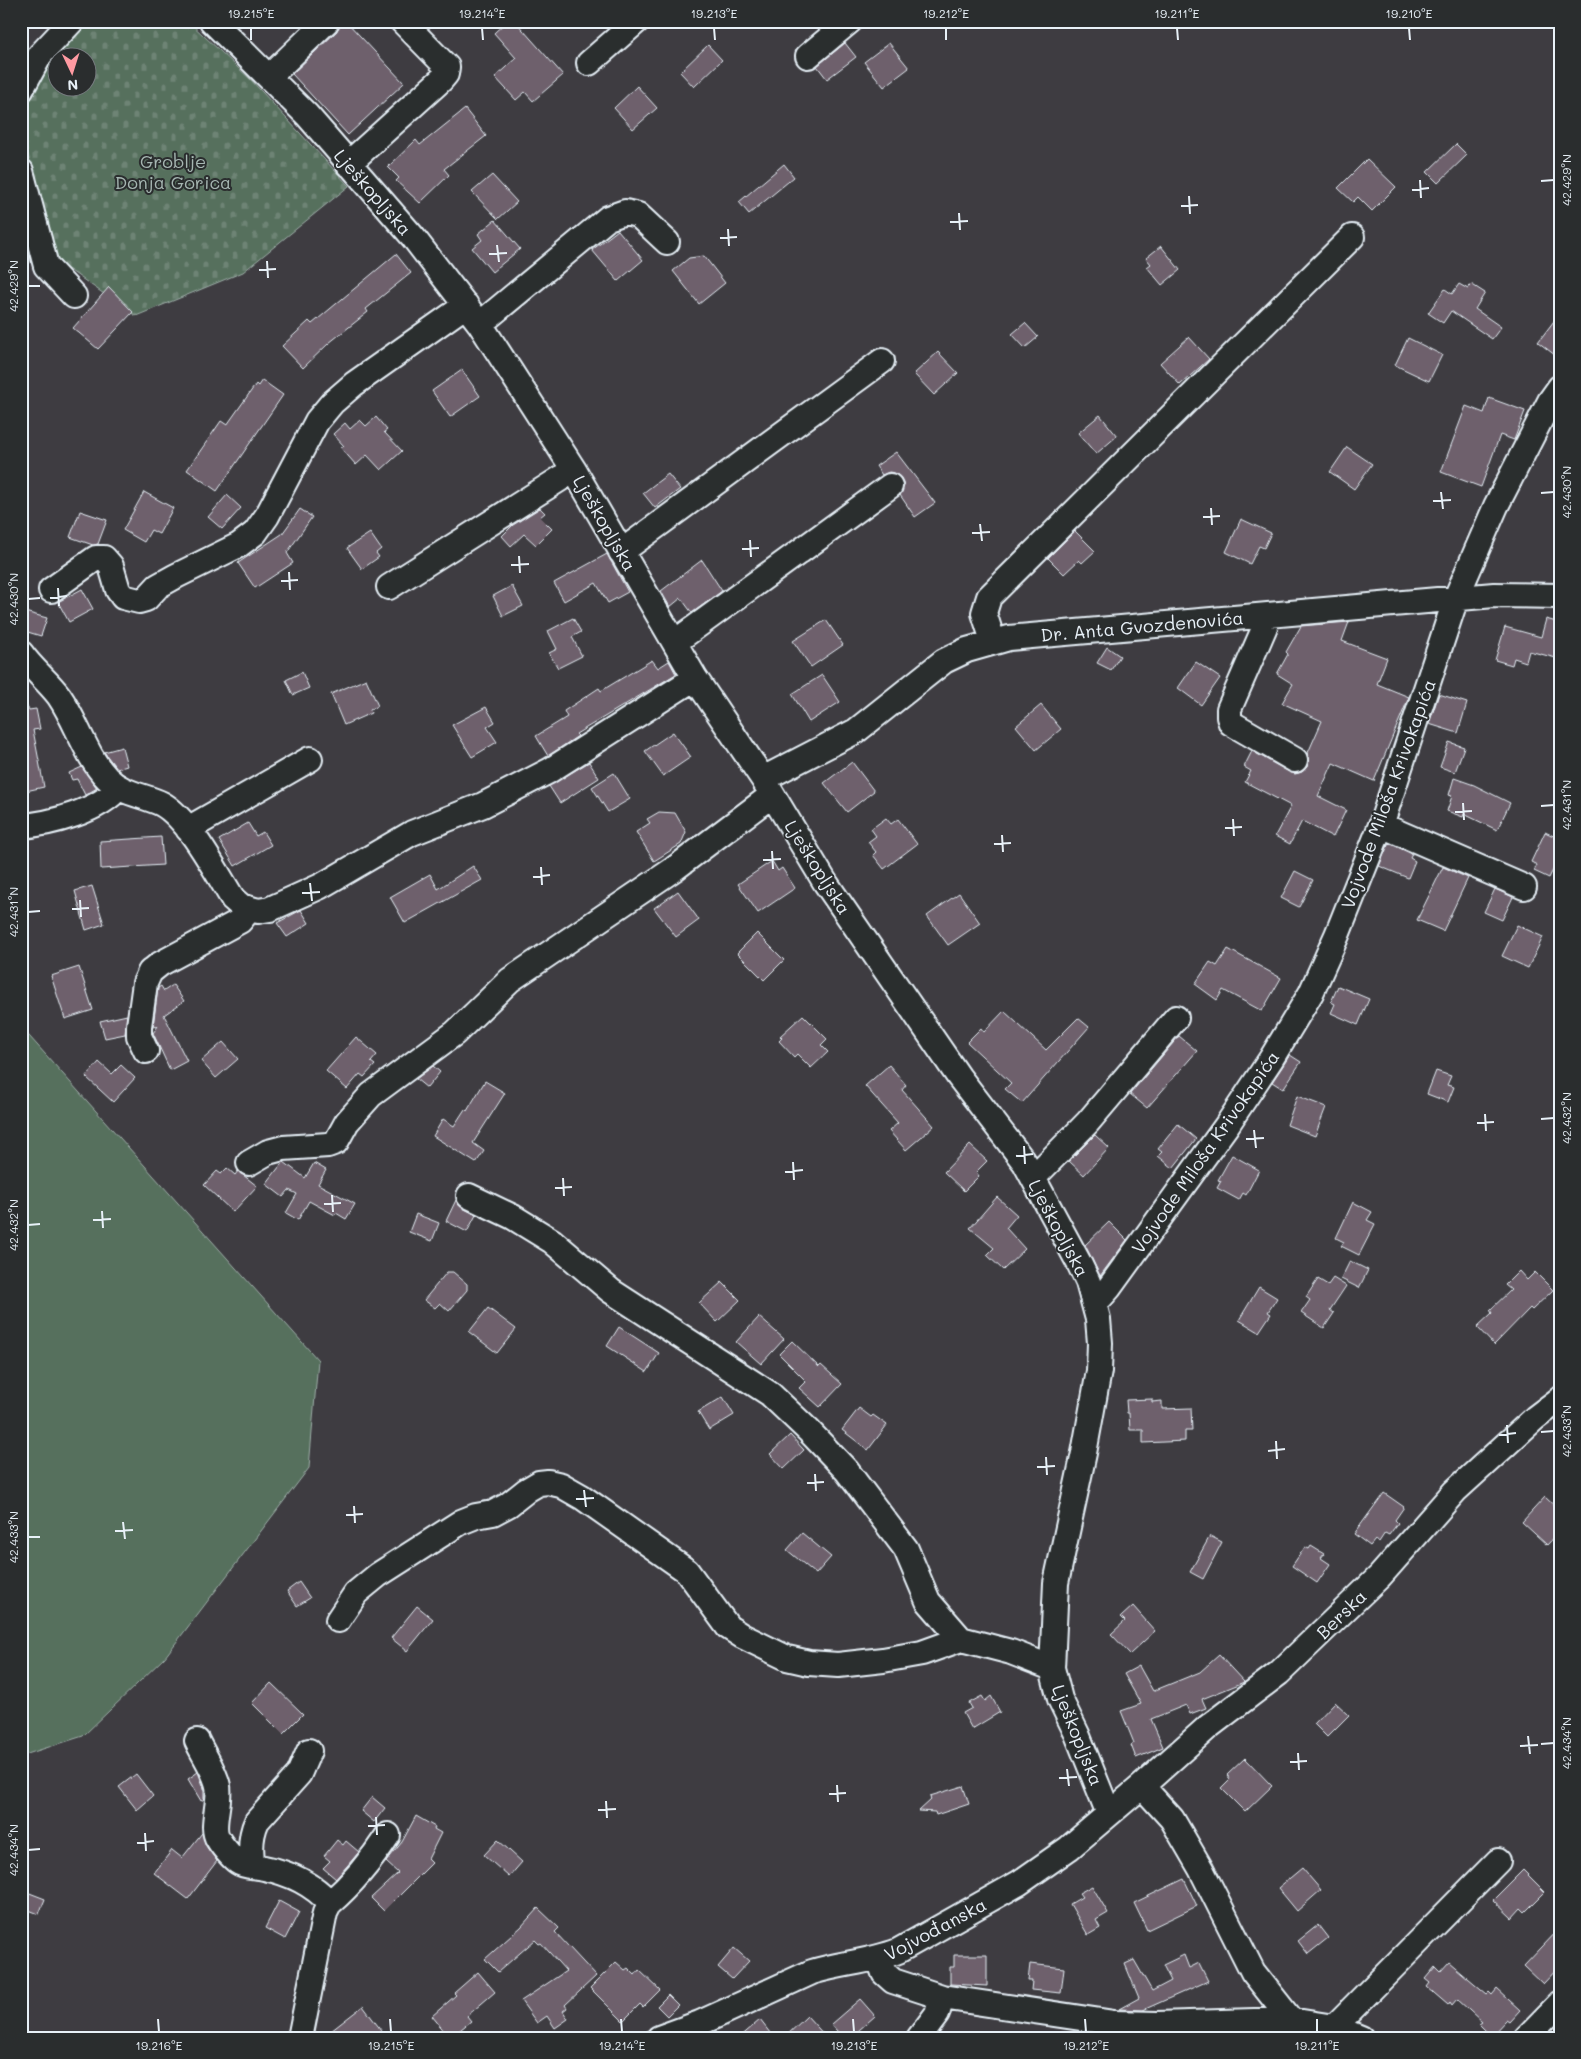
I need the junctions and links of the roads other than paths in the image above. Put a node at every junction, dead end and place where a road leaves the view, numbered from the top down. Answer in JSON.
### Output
{"nodes":[{"id":1,"x":72,"y":21,"type":"edge"},
{"id":2,"x":212,"y":21,"type":"edge"},
{"id":3,"x":326,"y":21,"type":"edge"},
{"id":4,"x":402,"y":21,"type":"edge"},
{"id":5,"x":637,"y":21,"type":"edge"},
{"id":6,"x":850,"y":21,"type":"edge"},
{"id":7,"x":808,"y":56,"type":"dead end"},
{"id":8,"x":589,"y":63,"type":"dead end"},
{"id":9,"x":269,"y":77,"type":"junction"},
{"id":10,"x":21,"y":90,"type":"edge"},
{"id":11,"x":348,"y":164,"type":"junction"},
{"id":12,"x":21,"y":171,"type":"edge"},
{"id":13,"x":1352,"y":237,"type":"dead end"},
{"id":14,"x":667,"y":242,"type":"dead end"},
{"id":15,"x":74,"y":296,"type":"dead end"},
{"id":16,"x":466,"y":305,"type":"junction"},
{"id":17,"x":480,"y":324,"type":"junction"},
{"id":18,"x":882,"y":362,"type":"dead end"},
{"id":19,"x":1560,"y":387,"type":"edge"},
{"id":20,"x":574,"y":470,"type":"junction"},
{"id":21,"x":890,"y":486,"type":"dead end"},
{"id":22,"x":621,"y":552,"type":"junction"},
{"id":23,"x":389,"y":587,"type":"dead end"},
{"id":24,"x":50,"y":590,"type":"dead end"},
{"id":25,"x":1560,"y":596,"type":"edge"},
{"id":26,"x":1456,"y":598,"type":"junction"},
{"id":27,"x":1270,"y":615,"type":"junction"},
{"id":28,"x":993,"y":641,"type":"junction"},
{"id":29,"x":675,"y":642,"type":"junction"},
{"id":30,"x":21,"y":653,"type":"edge"},
{"id":31,"x":694,"y":678,"type":"junction"},
{"id":32,"x":310,"y":759,"type":"dead end"},
{"id":33,"x":1295,"y":760,"type":"dead end"},
{"id":34,"x":119,"y":787,"type":"junction"},
{"id":35,"x":768,"y":787,"type":"junction"},
{"id":36,"x":1381,"y":825,"type":"junction"},
{"id":37,"x":21,"y":826,"type":"edge"},
{"id":38,"x":188,"y":829,"type":"junction"},
{"id":39,"x":1524,"y":887,"type":"dead end"},
{"id":40,"x":249,"y":910,"type":"junction"},
{"id":41,"x":1176,"y":1018,"type":"dead end"},
{"id":42,"x":146,"y":1051,"type":"dead end"},
{"id":43,"x":249,"y":1163,"type":"dead end"},
{"id":44,"x":1032,"y":1176,"type":"junction"},
{"id":45,"x":469,"y":1196,"type":"dead end"},
{"id":46,"x":1094,"y":1301,"type":"junction"},
{"id":47,"x":1560,"y":1399,"type":"edge"},
{"id":48,"x":338,"y":1620,"type":"dead end"},
{"id":49,"x":962,"y":1639,"type":"junction"},
{"id":50,"x":1052,"y":1668,"type":"junction"},
{"id":51,"x":197,"y":1741,"type":"dead end"},
{"id":52,"x":309,"y":1751,"type":"dead end"},
{"id":53,"x":1142,"y":1786,"type":"junction"},
{"id":54,"x":1109,"y":1814,"type":"junction"},
{"id":55,"x":388,"y":1835,"type":"dead end"},
{"id":56,"x":1498,"y":1861,"type":"dead end"},
{"id":57,"x":253,"y":1866,"type":"junction"},
{"id":58,"x":330,"y":1903,"type":"junction"},
{"id":59,"x":879,"y":1959,"type":"junction"},
{"id":60,"x":942,"y":1997,"type":"junction"},
{"id":61,"x":1560,"y":2003,"type":"edge"},
{"id":62,"x":1334,"y":2028,"type":"junction"},
{"id":63,"x":1284,"y":2029,"type":"edge"},
{"id":64,"x":698,"y":2030,"type":"edge"},
{"id":65,"x":300,"y":2038,"type":"edge"},
{"id":66,"x":659,"y":2038,"type":"edge"},
{"id":67,"x":919,"y":2038,"type":"edge"},
{"id":68,"x":1305,"y":2038,"type":"edge"},
{"id":69,"x":1361,"y":2038,"type":"edge"},
{"id":70,"x":1526,"y":2038,"type":"edge"}],
"edges":[{"from":1,"to":10,"type":"street"},
{"from":2,"to":9,"type":"street","name":"Lješkopljska"},
{"from":3,"to":9,"type":"street"},
{"from":4,"to":11,"type":"street"},
{"from":5,"to":8,"type":"street"},
{"from":6,"to":7,"type":"street"},
{"from":9,"to":11,"type":"street","name":"Lješkopljska"},
{"from":11,"to":16,"type":"street","name":"Lješkopljska"},
{"from":12,"to":15,"type":"street"},
{"from":13,"to":28,"type":"street"},
{"from":14,"to":17,"type":"street"},
{"from":16,"to":17,"type":"street","name":"Lješkopljska"},
{"from":16,"to":24,"type":"street"},
{"from":17,"to":20,"type":"street","name":"Lješkopljska"},
{"from":18,"to":22,"type":"street"},
{"from":19,"to":26,"type":"street","name":"Vojvode Miloša Krivokapića"},
{"from":20,"to":22,"type":"street","name":"Lješkopljska"},
{"from":20,"to":23,"type":"street"},
{"from":21,"to":29,"type":"street"},
{"from":22,"to":29,"type":"street","name":"Lješkopljska"},
{"from":25,"to":26,"type":"street","name":"Dr. Anta Gvozdenovića"},
{"from":26,"to":27,"type":"street","name":"Dr. Anta Gvozdenovića"},
{"from":26,"to":36,"type":"street","name":"Vojvode Miloša Krivokapića"},
{"from":27,"to":28,"type":"street","name":"Dr. Anta Gvozdenovića"},
{"from":27,"to":33,"type":"street"},
{"from":28,"to":35,"type":"street","name":"Dr. Anta Gvozdenovića"},
{"from":29,"to":31,"type":"street","name":"Lješkopljska"},
{"from":30,"to":34,"type":"street"},
{"from":31,"to":35,"type":"street","name":"Lješkopljska"},
{"from":31,"to":40,"type":"street"},
{"from":32,"to":38,"type":"street"},
{"from":34,"to":37,"type":"street"},
{"from":34,"to":38,"type":"street"},
{"from":35,"to":43,"type":"street","name":"Dr. Anta Gvozdenovića"},
{"from":35,"to":44,"type":"street","name":"Lješkopljska"},
{"from":36,"to":39,"type":"street"},
{"from":36,"to":46,"type":"street","name":"Vojvode Miloša Krivokapića"},
{"from":38,"to":40,"type":"street"},
{"from":40,"to":42,"type":"street"},
{"from":41,"to":44,"type":"street"},
{"from":44,"to":46,"type":"street","name":"Lješkopljska"},
{"from":45,"to":49,"type":"street"},
{"from":46,"to":50,"type":"street","name":"Lješkopljska"},
{"from":47,"to":53,"type":"street","name":"Berska"},
{"from":48,"to":49,"type":"street"},
{"from":49,"to":50,"type":"street"},
{"from":50,"to":54,"type":"street","name":"Lješkopljska"},
{"from":51,"to":57,"type":"street"},
{"from":52,"to":57,"type":"street"},
{"from":53,"to":54,"type":"street","name":"Berska"},
{"from":53,"to":63,"type":"street"},
{"from":54,"to":59,"type":"street","name":"Vojvođanska"},
{"from":55,"to":58,"type":"street"},
{"from":56,"to":62,"type":"street"},
{"from":57,"to":58,"type":"street"},
{"from":58,"to":65,"type":"street"},
{"from":59,"to":60,"type":"street"},
{"from":59,"to":64,"type":"street","name":"Vojvođanska"},
{"from":60,"to":63,"type":"street"},
{"from":60,"to":67,"type":"street"},
{"from":61,"to":70,"type":"street"},
{"from":62,"to":63,"type":"street"},
{"from":62,"to":69,"type":"street"},
{"from":63,"to":68,"type":"street"},
{"from":64,"to":66,"type":"street","name":"Vojvođanska"}]}
